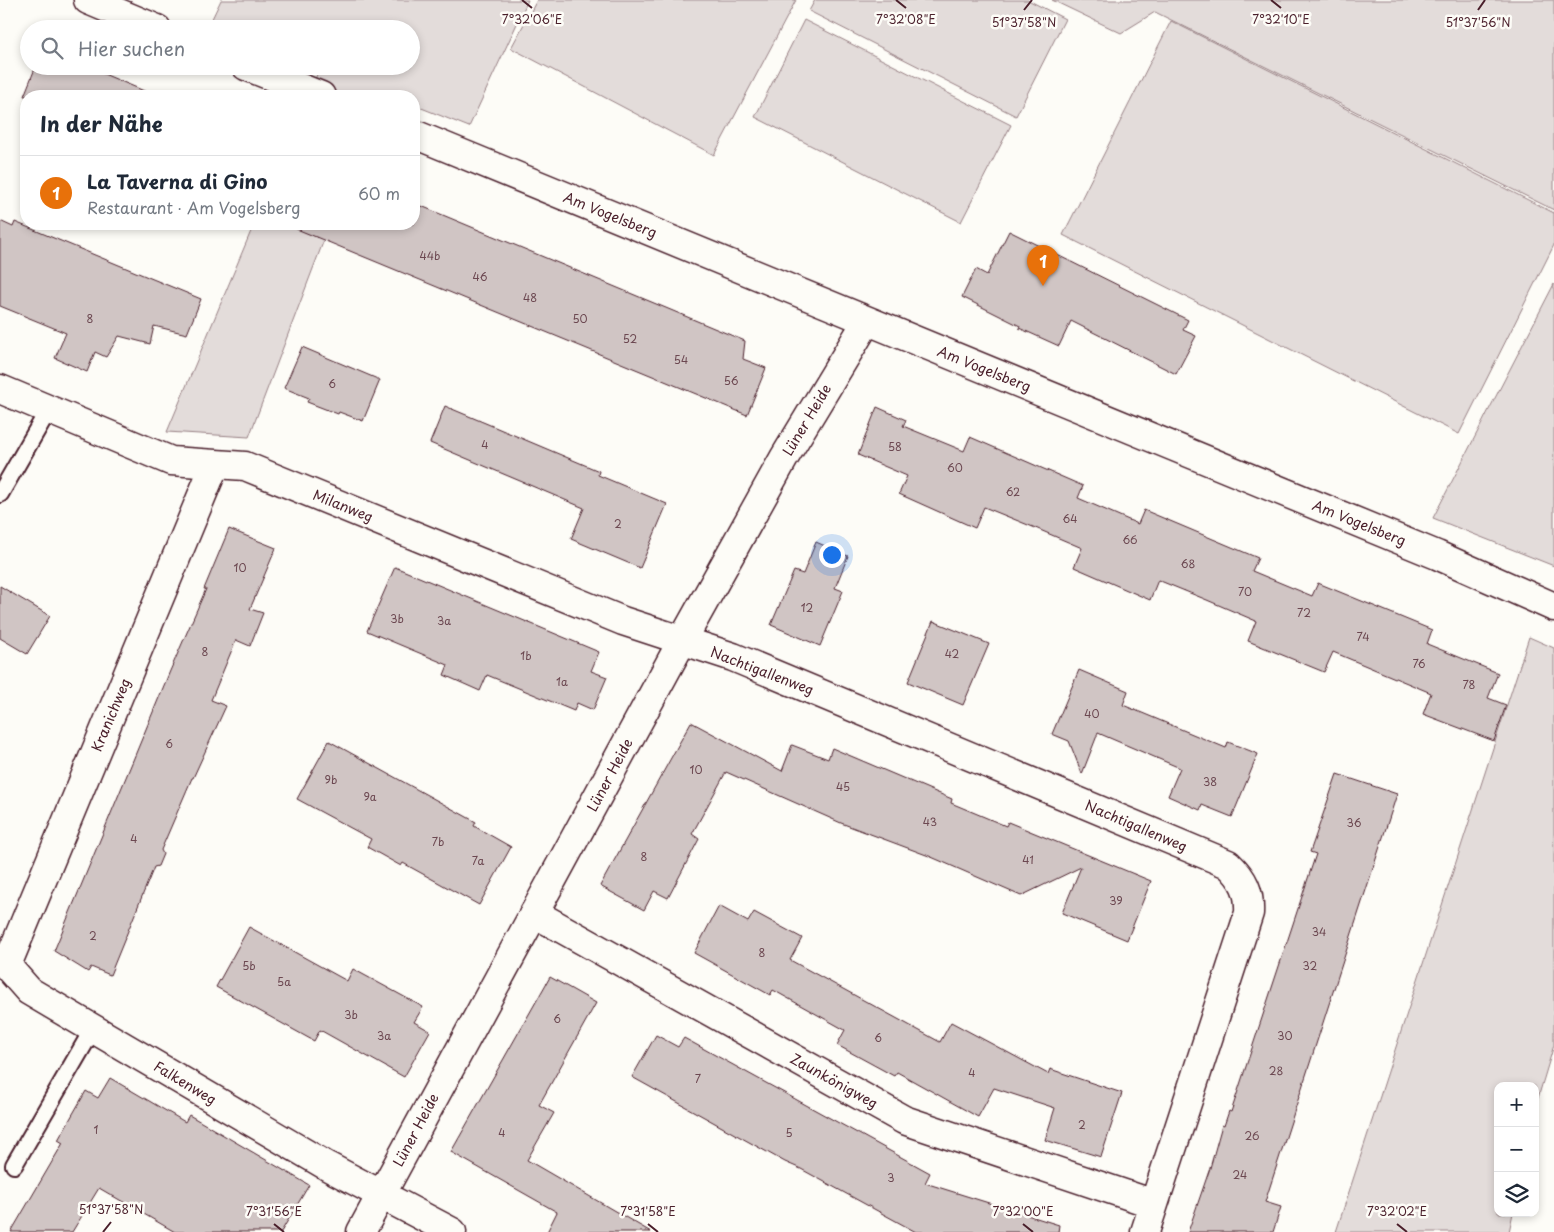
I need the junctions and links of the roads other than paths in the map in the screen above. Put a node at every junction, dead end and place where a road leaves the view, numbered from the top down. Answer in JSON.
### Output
{"nodes":[{"id":1,"x":88,"y":0,"type":"edge"},
{"id":2,"x":135,"y":20,"type":"edge"},
{"id":3,"x":268,"y":75,"type":"edge"},
{"id":4,"x":306,"y":90,"type":"edge"},
{"id":5,"x":420,"y":136,"type":"edge"},
{"id":6,"x":866,"y":321,"type":"junction"},
{"id":7,"x":0,"y":389,"type":"edge"},
{"id":8,"x":49,"y":409,"type":"junction"},
{"id":9,"x":215,"y":464,"type":"junction"},
{"id":10,"x":0,"y":494,"type":"edge"},
{"id":11,"x":1554,"y":607,"type":"edge"},
{"id":12,"x":682,"y":641,"type":"junction"},
{"id":13,"x":534,"y":914,"type":"junction"},
{"id":14,"x":4,"y":962,"type":"edge"},
{"id":15,"x":93,"y":1029,"type":"junction"},
{"id":16,"x":14,"y":1165,"type":"dead end"},
{"id":17,"x":381,"y":1195,"type":"junction"},
{"id":18,"x":1154,"y":1204,"type":"junction"},
{"id":19,"x":361,"y":1232,"type":"edge"},
{"id":20,"x":452,"y":1232,"type":"edge"},
{"id":21,"x":1145,"y":1232,"type":"edge"}],
"edges":[{"from":1,"to":2,"type":"street"},
{"from":3,"to":4,"type":"street"},
{"from":5,"to":6,"type":"street","name":"Am Vogelsberg"},
{"from":6,"to":11,"type":"street","name":"Am Vogelsberg"},
{"from":6,"to":12,"type":"street","name":"Lüner Heide"},
{"from":7,"to":8,"type":"street","name":"Milanweg"},
{"from":8,"to":9,"type":"street","name":"Milanweg"},
{"from":8,"to":10,"type":"lane"},
{"from":9,"to":12,"type":"street","name":"Milanweg"},
{"from":9,"to":14,"type":"street","name":"Kranichweg"},
{"from":12,"to":13,"type":"street","name":"Lüner Heide"},
{"from":12,"to":18,"type":"street","name":"Nachtigallenweg"},
{"from":13,"to":17,"type":"street","name":"Lüner Heide"},
{"from":13,"to":18,"type":"street","name":"Zaunkönigweg"},
{"from":14,"to":15,"type":"street","name":"Falkenweg"},
{"from":15,"to":16,"type":"lane"},
{"from":15,"to":17,"type":"street","name":"Falkenweg"},
{"from":17,"to":19,"type":"street","name":"Lüner Heide"},
{"from":17,"to":20,"type":"street","name":"Falkenweg"},
{"from":18,"to":21,"type":"street","name":"Nachtigallenweg"}]}
